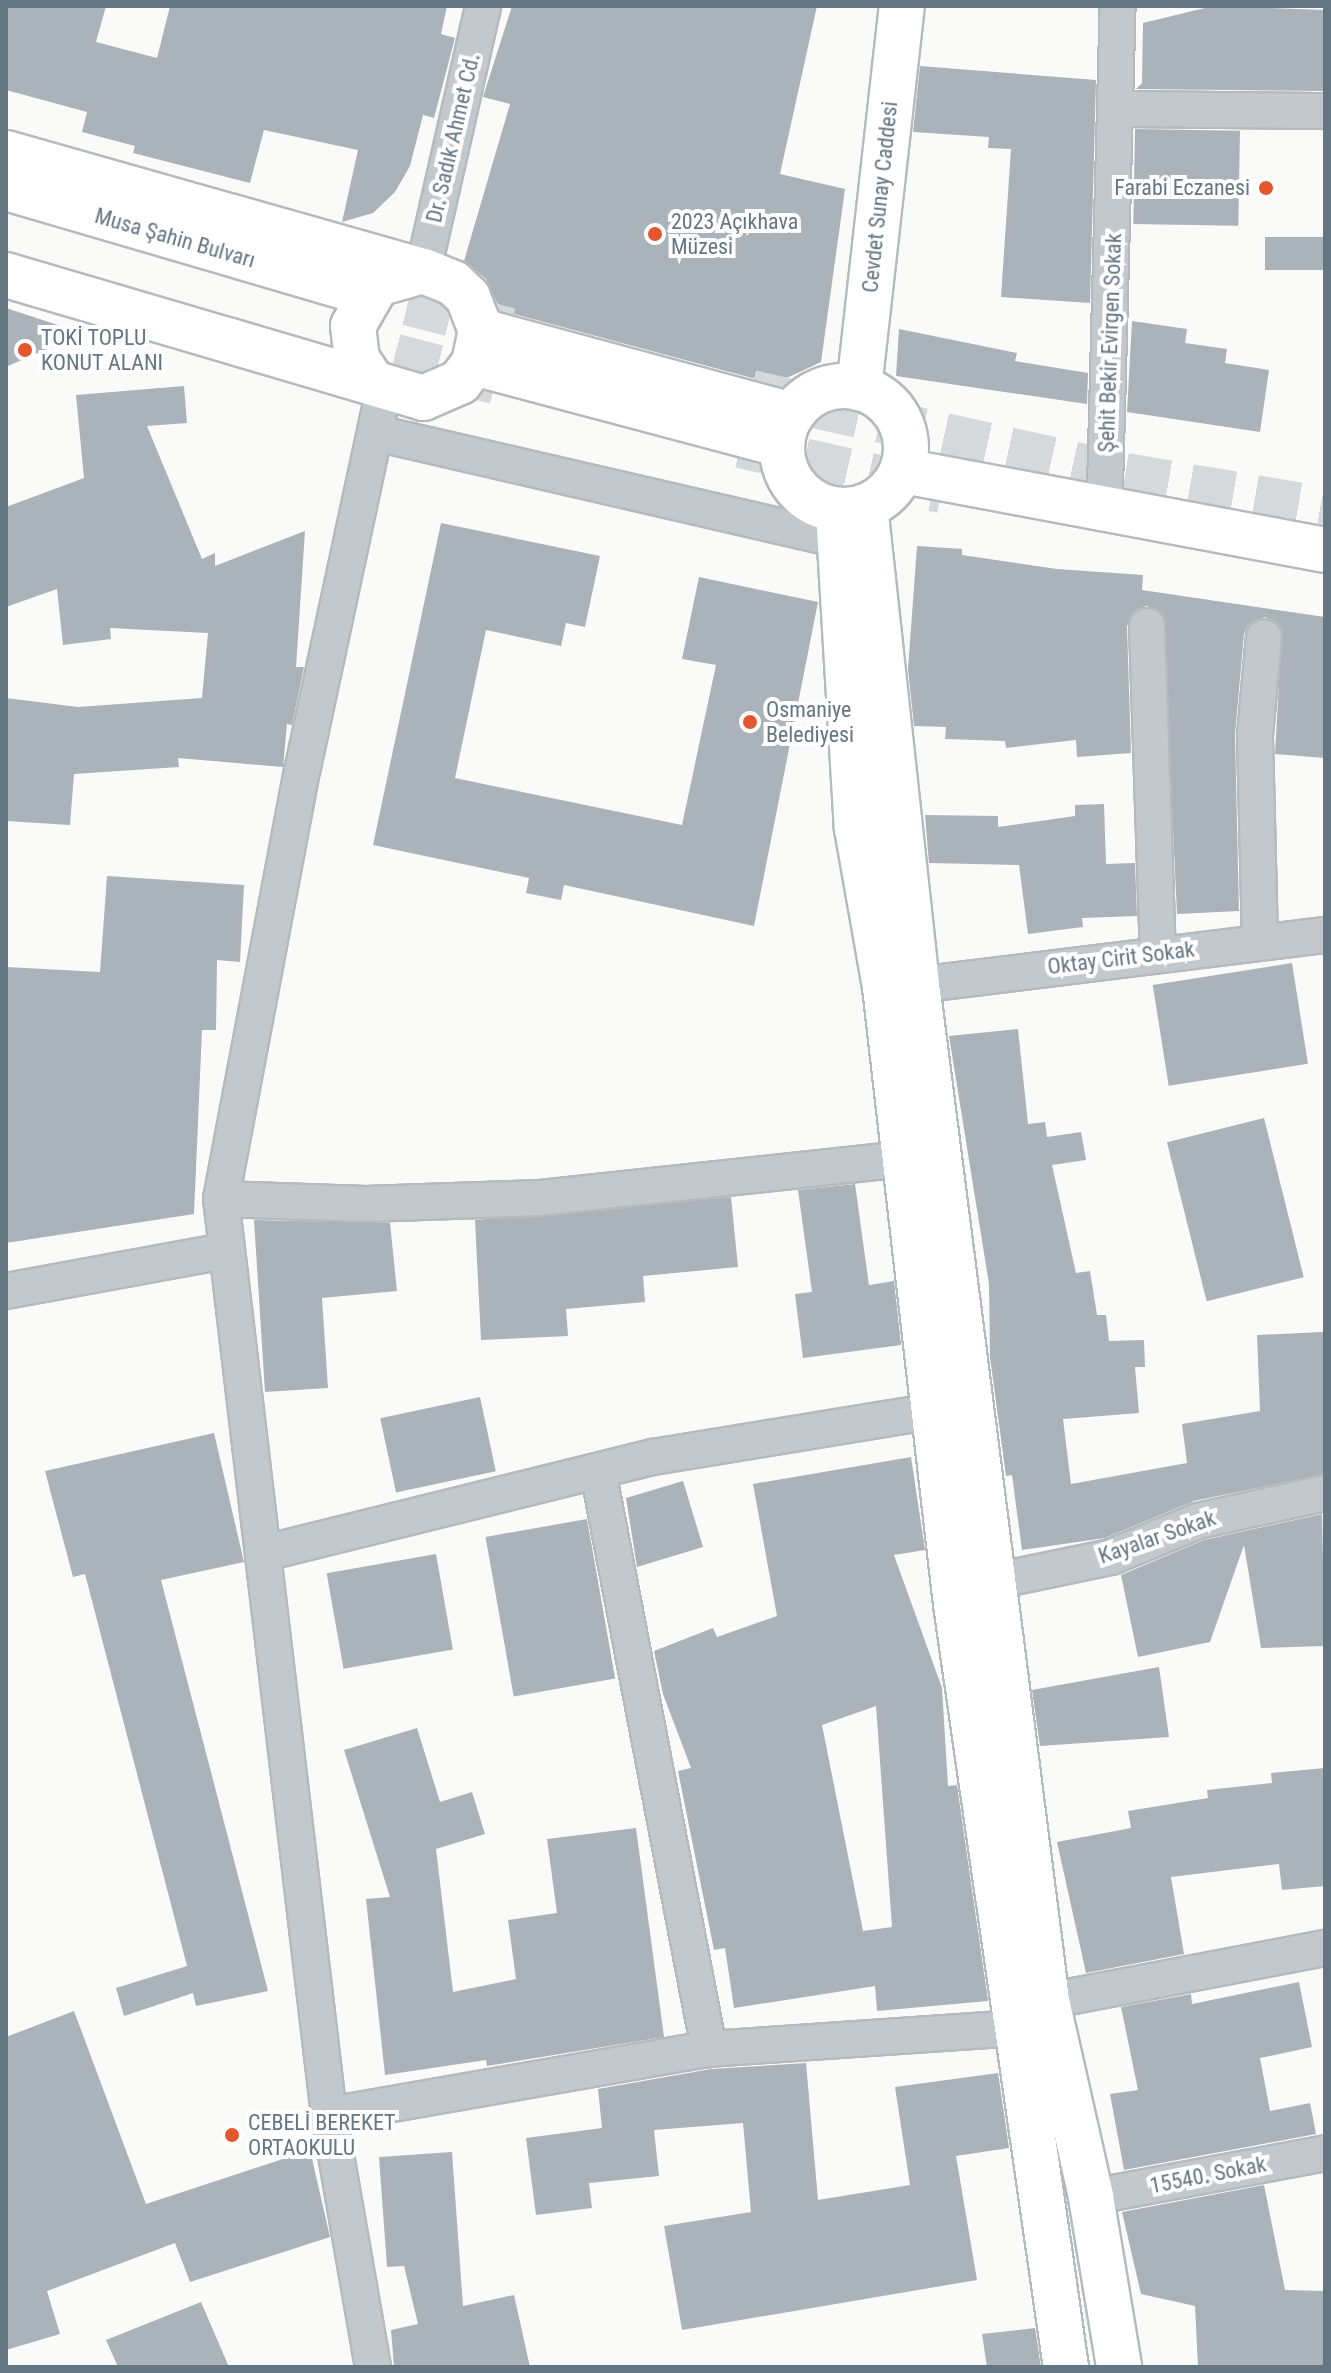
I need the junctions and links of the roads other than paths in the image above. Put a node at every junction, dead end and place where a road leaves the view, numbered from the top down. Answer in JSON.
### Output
{"nodes":[{"id":1,"x":483,"y":6,"type":"edge"},
{"id":2,"x":902,"y":6,"type":"edge"},
{"id":3,"x":1118,"y":6,"type":"edge"},
{"id":4,"x":1119,"y":109,"type":"junction"},
{"id":5,"x":1325,"y":111,"type":"edge"},
{"id":6,"x":6,"y":153,"type":"edge"},
{"id":7,"x":6,"y":188,"type":"edge"},
{"id":8,"x":6,"y":245,"type":"edge"},
{"id":9,"x":423,"y":271,"type":"junction"},
{"id":10,"x":6,"y":275,"type":"edge"},
{"id":11,"x":344,"y":287,"type":"tunnel mouth"},
{"id":12,"x":331,"y":339,"type":"tunnel mouth"},
{"id":13,"x":477,"y":347,"type":"junction"},
{"id":14,"x":377,"y":384,"type":"junction"},
{"id":15,"x":859,"y":388,"type":"junction"},
{"id":16,"x":787,"y":430,"type":"junction"},
{"id":17,"x":376,"y":433,"type":"junction"},
{"id":18,"x":905,"y":460,"type":"junction"},
{"id":19,"x":1105,"y":488,"type":"junction"},
{"id":20,"x":847,"y":519,"type":"junction"},
{"id":21,"x":1325,"y":524,"type":"edge"},
{"id":22,"x":1325,"y":550,"type":"edge"},
{"id":23,"x":1147,"y":626,"type":"dead end"},
{"id":24,"x":1264,"y":637,"type":"dead end"},
{"id":25,"x":1325,"y":935,"type":"edge"},
{"id":26,"x":1260,"y":942,"type":"junction"},
{"id":27,"x":1158,"y":953,"type":"junction"},
{"id":28,"x":917,"y":985,"type":"junction"},
{"id":29,"x":901,"y":1159,"type":"junction"},
{"id":30,"x":221,"y":1199,"type":"junction"},
{"id":31,"x":225,"y":1251,"type":"junction"},
{"id":32,"x":6,"y":1291,"type":"edge"},
{"id":33,"x":935,"y":1411,"type":"junction"},
{"id":34,"x":598,"y":1471,"type":"junction"},
{"id":35,"x":1325,"y":1493,"type":"edge"},
{"id":36,"x":265,"y":1553,"type":"junction"},
{"id":37,"x":973,"y":1593,"type":"junction"},
{"id":38,"x":1325,"y":1948,"type":"edge"},
{"id":39,"x":1031,"y":2014,"type":"junction"},
{"id":40,"x":709,"y":2049,"type":"junction"},
{"id":41,"x":329,"y":2115,"type":"junction"},
{"id":42,"x":1325,"y":2153,"type":"edge"},
{"id":43,"x":1091,"y":2197,"type":"junction"},
{"id":44,"x":1110,"y":2308,"type":"junction"},
{"id":45,"x":1063,"y":2346,"type":"edge"},
{"id":46,"x":373,"y":2367,"type":"edge"},
{"id":47,"x":1119,"y":2367,"type":"edge"}],
"edges":[{"from":1,"to":9,"type":"street","name":"Dr. Sadık Ahmet Cd."},
{"from":2,"to":15,"type":"main road","name":"Cevdet Sunay Caddesi"},
{"from":3,"to":4,"type":"street","name":"Şehit Bekir Evirgen Sokak"},
{"from":4,"to":5,"type":"street"},
{"from":4,"to":19,"type":"street","name":"Şehit Bekir Evirgen Sokak"},
{"from":6,"to":9,"type":"main road"},
{"from":7,"to":11,"type":"main road","name":"Musa Şahin Bulvarı"},
{"from":8,"to":12,"type":"main road"},
{"from":9,"to":13,"type":"main road"},
{"from":9,"to":14,"type":"main road"},
{"from":10,"to":14,"type":"main road"},
{"from":13,"to":14,"type":"main road"},
{"from":13,"to":16,"type":"main road"},
{"from":14,"to":17,"type":"street"},
{"from":15,"to":16,"type":"main road"},
{"from":15,"to":18,"type":"main road"},
{"from":16,"to":20,"type":"main road"},
{"from":17,"to":20,"type":"street"},
{"from":17,"to":30,"type":"street"},
{"from":18,"to":19,"type":"main road"},
{"from":18,"to":20,"type":"main road"},
{"from":18,"to":22,"type":"main road"},
{"from":19,"to":21,"type":"main road"},
{"from":20,"to":28,"type":"main road"},
{"from":20,"to":29,"type":"main road"},
{"from":23,"to":27,"type":"street"},
{"from":24,"to":26,"type":"street"},
{"from":25,"to":26,"type":"street","name":"Oktay Cirit Sokak"},
{"from":26,"to":27,"type":"street","name":"Oktay Cirit Sokak"},
{"from":27,"to":28,"type":"street","name":"Oktay Cirit Sokak"},
{"from":28,"to":37,"type":"main road"},
{"from":29,"to":30,"type":"street"},
{"from":29,"to":33,"type":"main road"},
{"from":30,"to":31,"type":"street"},
{"from":31,"to":32,"type":"street"},
{"from":31,"to":36,"type":"street"},
{"from":33,"to":34,"type":"street"},
{"from":33,"to":37,"type":"main road"},
{"from":34,"to":36,"type":"street"},
{"from":34,"to":40,"type":"street"},
{"from":35,"to":37,"type":"street","name":"Kayalar Sokak"},
{"from":36,"to":41,"type":"street"},
{"from":37,"to":39,"type":"main road"},
{"from":38,"to":39,"type":"street"},
{"from":39,"to":40,"type":"street"},
{"from":39,"to":43,"type":"main road"},
{"from":39,"to":45,"type":"main road"},
{"from":40,"to":41,"type":"street"},
{"from":41,"to":46,"type":"street"},
{"from":42,"to":43,"type":"street","name":"15540. Sokak"},
{"from":43,"to":44,"type":"main road"},
{"from":44,"to":45,"type":"main road"},
{"from":44,"to":47,"type":"main road"}]}
